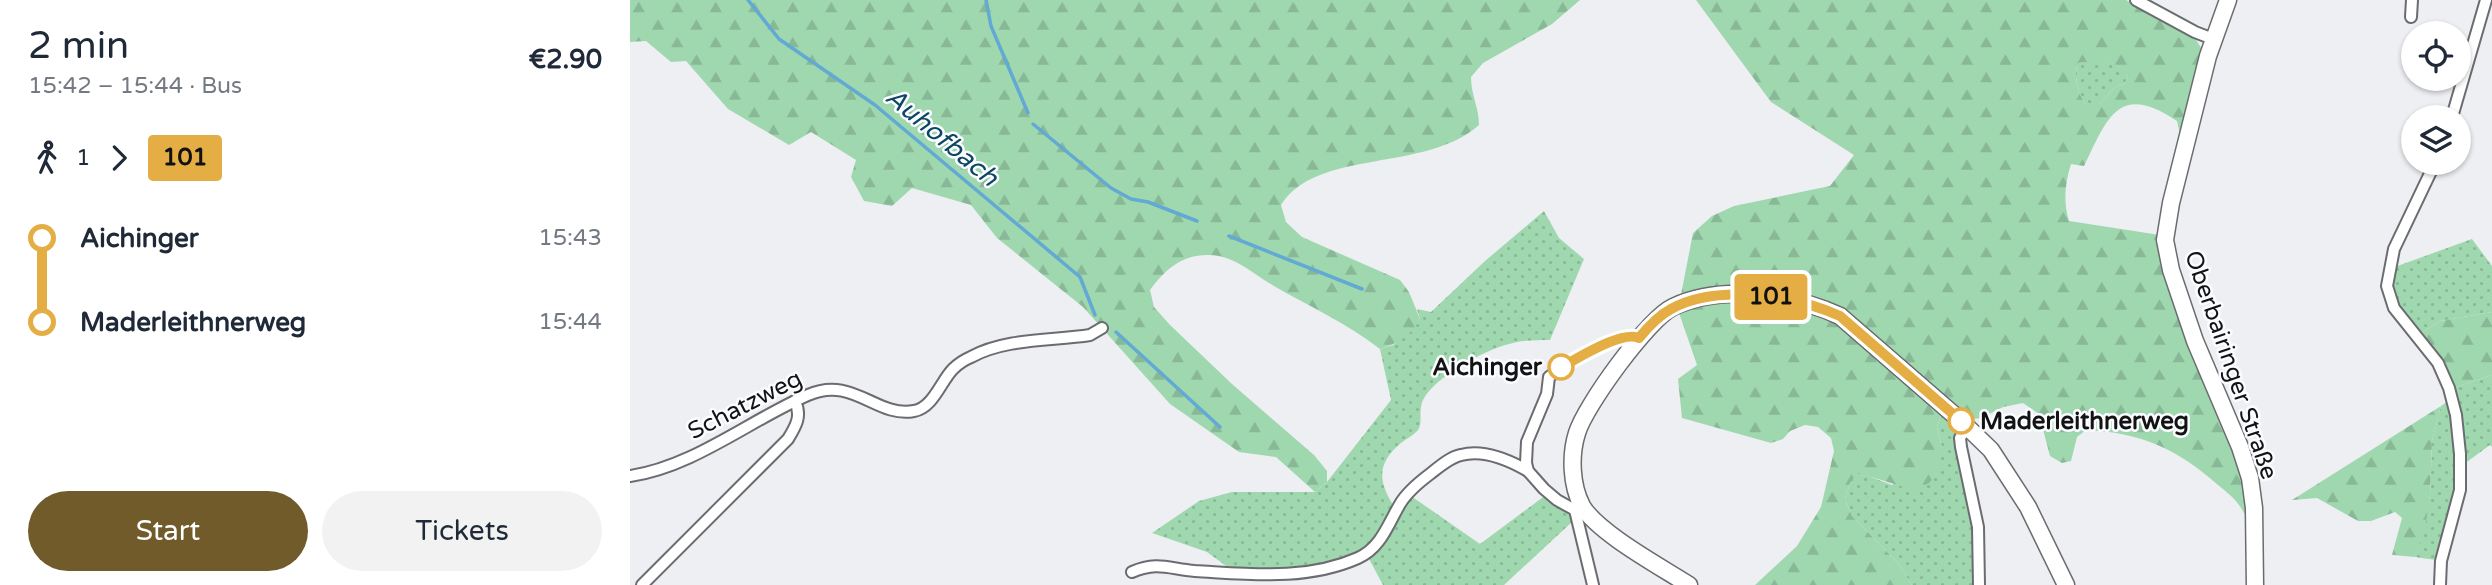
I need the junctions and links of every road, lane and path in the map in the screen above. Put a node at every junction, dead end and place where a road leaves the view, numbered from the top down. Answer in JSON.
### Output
{"nodes":[{"id":1,"x":2136,"y":0,"type":"edge"},
{"id":2,"x":2228,"y":0,"type":"edge"},
{"id":3,"x":2412,"y":0,"type":"edge"},
{"id":4,"x":2486,"y":0,"type":"edge"},
{"id":5,"x":2411,"y":17,"type":"dead end"},
{"id":6,"x":2213,"y":39,"type":"junction"},
{"id":7,"x":2455,"y":105,"type":"edge"},
{"id":8,"x":2429,"y":175,"type":"edge"},
{"id":9,"x":1102,"y":328,"type":"dead end"},
{"id":10,"x":1639,"y":338,"type":"junction"},
{"id":11,"x":795,"y":401,"type":"junction"},
{"id":12,"x":1967,"y":426,"type":"junction"},
{"id":13,"x":1528,"y":471,"type":"junction"},
{"id":14,"x":630,"y":477,"type":"edge"},
{"id":15,"x":1578,"y":508,"type":"junction"},
{"id":16,"x":1132,"y":572,"type":"dead end"},
{"id":17,"x":642,"y":585,"type":"edge"},
{"id":18,"x":1593,"y":585,"type":"edge"},
{"id":19,"x":1689,"y":585,"type":"edge"},
{"id":20,"x":1979,"y":585,"type":"edge"},
{"id":21,"x":2066,"y":585,"type":"edge"},
{"id":22,"x":2255,"y":585,"type":"edge"},
{"id":23,"x":2440,"y":585,"type":"edge"}],
"edges":[{"from":1,"to":6,"type":"street"},
{"from":2,"to":6,"type":"street","name":"Oberbairinger Straße"},
{"from":3,"to":5,"type":"street"},
{"from":4,"to":7,"type":"street"},
{"from":6,"to":22,"type":"street","name":"Oberbairinger Straße"},
{"from":8,"to":23,"type":"street"},
{"from":9,"to":11,"type":"street","name":"Schatzweg"},
{"from":10,"to":12,"type":"street"},
{"from":10,"to":13,"type":"street"},
{"from":10,"to":15,"type":"street"},
{"from":11,"to":14,"type":"street","name":"Schatzweg"},
{"from":11,"to":17,"type":"street"},
{"from":12,"to":20,"type":"street"},
{"from":12,"to":21,"type":"street"},
{"from":13,"to":15,"type":"street"},
{"from":13,"to":16,"type":"street"},
{"from":15,"to":18,"type":"street"},
{"from":15,"to":19,"type":"street"}]}
